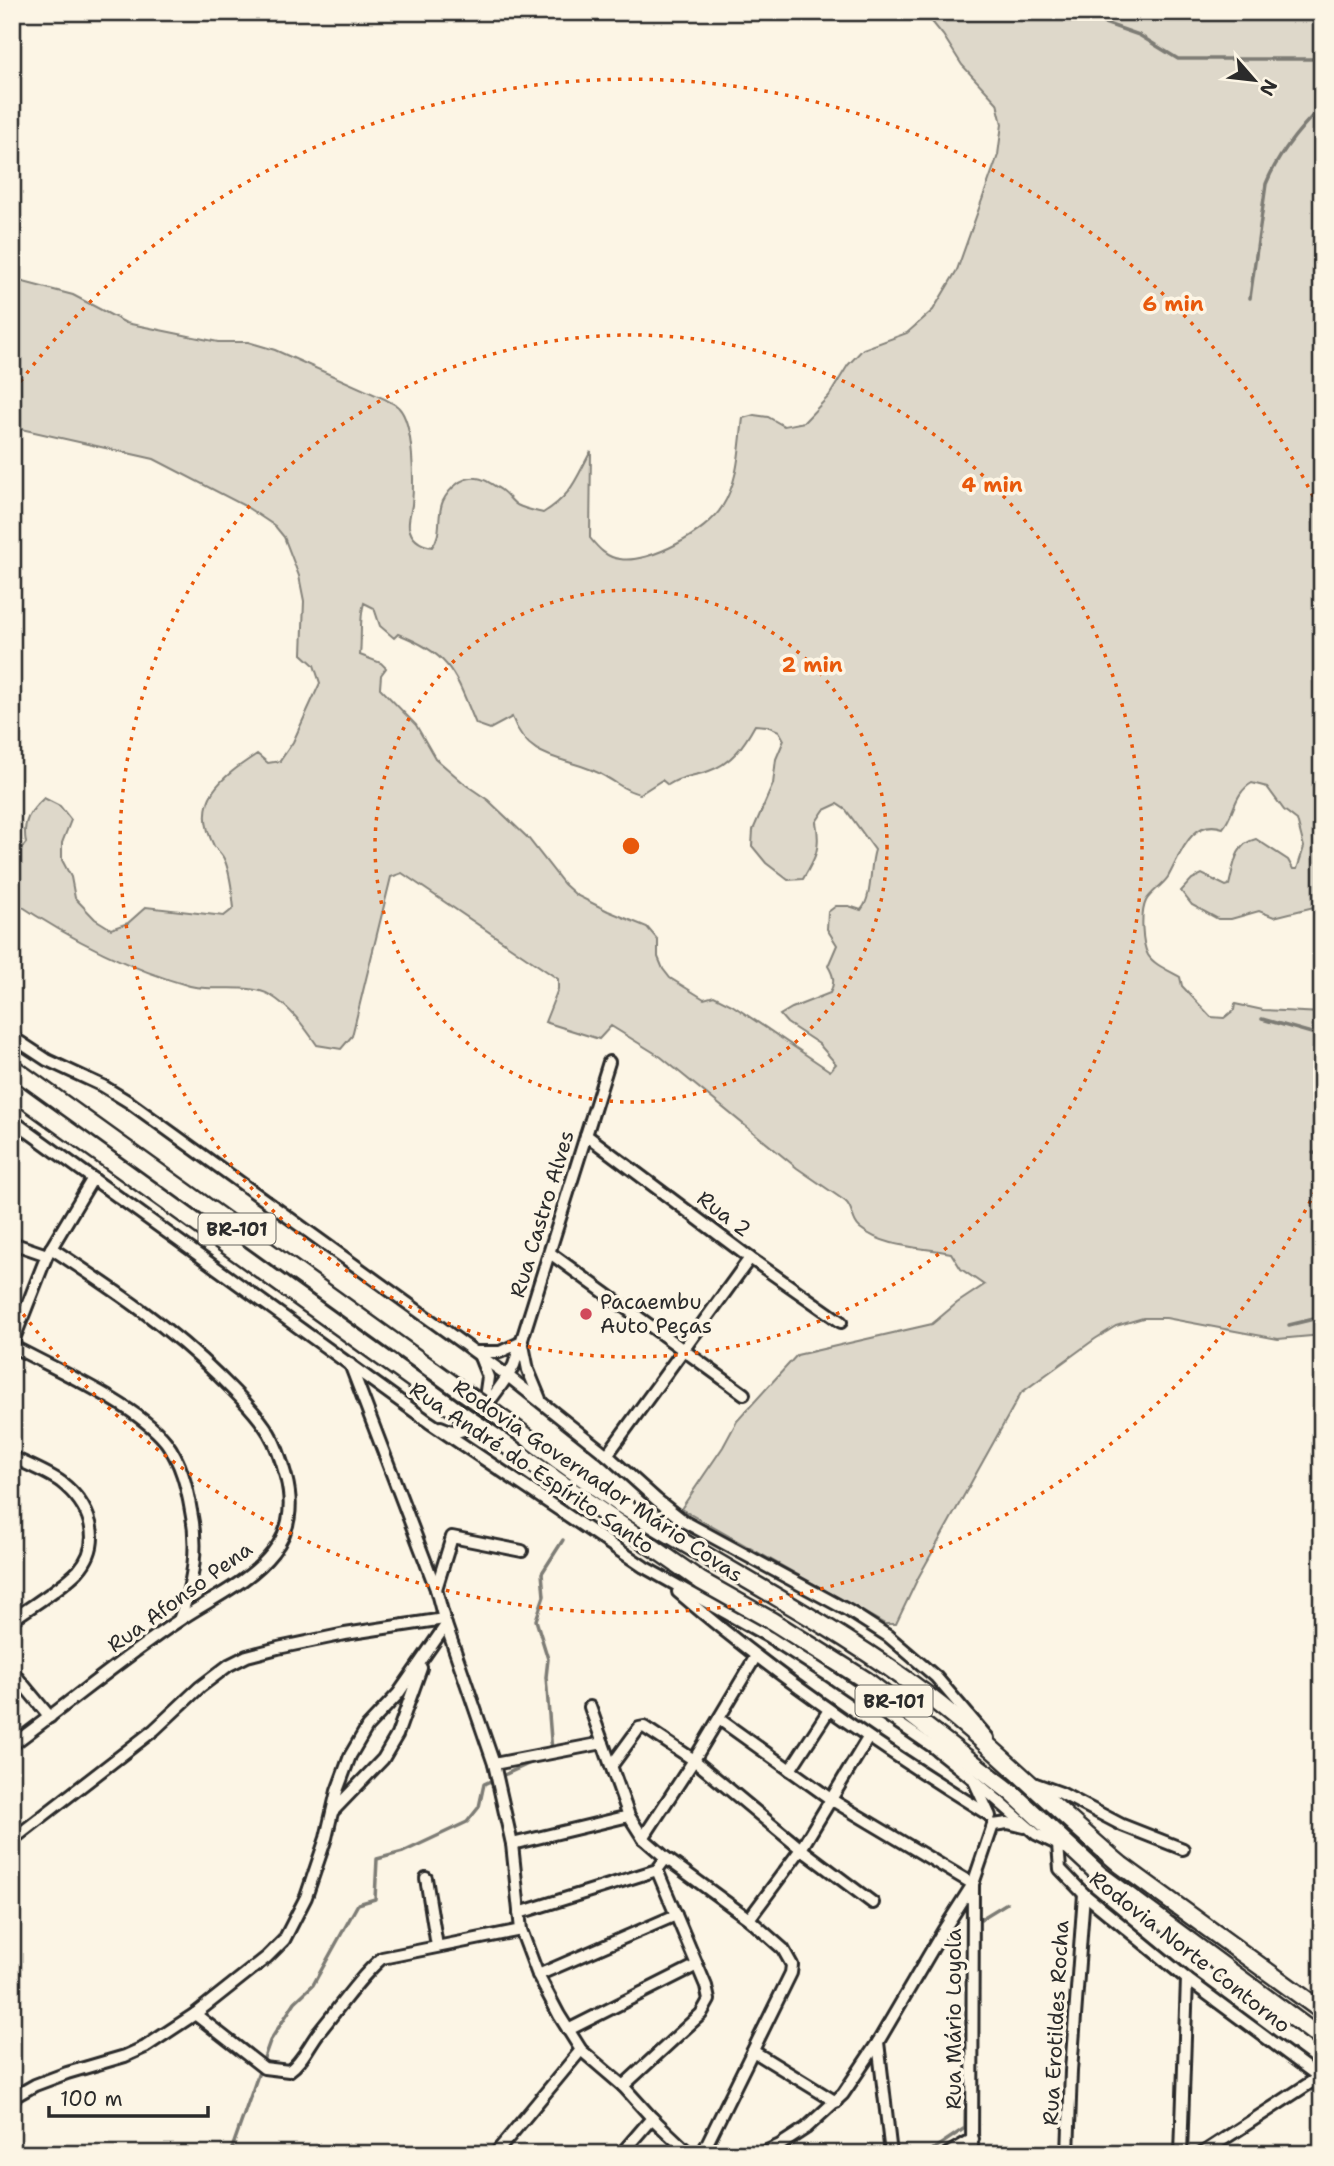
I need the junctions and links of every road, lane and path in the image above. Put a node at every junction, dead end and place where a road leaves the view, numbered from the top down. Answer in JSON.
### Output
{"nodes":[{"id":1,"x":12,"y":1037,"type":"edge"},
{"id":2,"x":609,"y":1062,"type":"dead end"},
{"id":3,"x":12,"y":1067,"type":"edge"},
{"id":4,"x":12,"y":1090,"type":"edge"},
{"id":5,"x":12,"y":1120,"type":"edge"},
{"id":6,"x":586,"y":1135,"type":"junction"},
{"id":7,"x":93,"y":1178,"type":"junction"},
{"id":8,"x":12,"y":1243,"type":"edge"},
{"id":9,"x":49,"y":1252,"type":"junction"},
{"id":10,"x":550,"y":1253,"type":"junction"},
{"id":11,"x":750,"y":1258,"type":"junction"},
{"id":12,"x":841,"y":1322,"type":"dead end"},
{"id":13,"x":522,"y":1342,"type":"junction"},
{"id":14,"x":12,"y":1345,"type":"edge"},
{"id":15,"x":684,"y":1350,"type":"junction"},
{"id":16,"x":476,"y":1352,"type":"junction"},
{"id":17,"x":350,"y":1364,"type":"junction"},
{"id":18,"x":508,"y":1376,"type":"junction"},
{"id":19,"x":744,"y":1394,"type":"dead end"},
{"id":20,"x":542,"y":1403,"type":"junction"},
{"id":21,"x":487,"y":1408,"type":"junction"},
{"id":22,"x":429,"y":1422,"type":"junction"},
{"id":23,"x":607,"y":1455,"type":"junction"},
{"id":24,"x":12,"y":1457,"type":"edge"},
{"id":25,"x":522,"y":1551,"type":"dead end"},
{"id":26,"x":660,"y":1577,"type":"junction"},
{"id":27,"x":436,"y":1589,"type":"junction"},
{"id":28,"x":12,"y":1620,"type":"edge"},
{"id":29,"x":179,"y":1620,"type":"junction"},
{"id":30,"x":445,"y":1622,"type":"junction"},
{"id":31,"x":756,"y":1656,"type":"junction"},
{"id":32,"x":423,"y":1660,"type":"junction"},
{"id":33,"x":12,"y":1671,"type":"edge"},
{"id":34,"x":398,"y":1694,"type":"junction"},
{"id":35,"x":411,"y":1699,"type":"junction"},
{"id":36,"x":590,"y":1707,"type":"dead end"},
{"id":37,"x":829,"y":1710,"type":"junction"},
{"id":38,"x":50,"y":1717,"type":"junction"},
{"id":39,"x":719,"y":1719,"type":"junction"},
{"id":40,"x":869,"y":1738,"type":"junction"},
{"id":41,"x":603,"y":1743,"type":"junction"},
{"id":42,"x":12,"y":1745,"type":"edge"},
{"id":43,"x":694,"y":1760,"type":"junction"},
{"id":44,"x":494,"y":1764,"type":"junction"},
{"id":45,"x":1009,"y":1764,"type":"junction"},
{"id":46,"x":612,"y":1765,"type":"junction"},
{"id":47,"x":790,"y":1770,"type":"junction"},
{"id":48,"x":343,"y":1774,"type":"junction"},
{"id":49,"x":972,"y":1777,"type":"junction"},
{"id":50,"x":1031,"y":1782,"type":"junction"},
{"id":51,"x":356,"y":1785,"type":"junction"},
{"id":52,"x":832,"y":1800,"type":"junction"},
{"id":53,"x":331,"y":1815,"type":"junction"},
{"id":54,"x":629,"y":1816,"type":"junction"},
{"id":55,"x":991,"y":1820,"type":"junction"},
{"id":56,"x":1036,"y":1834,"type":"junction"},
{"id":57,"x":643,"y":1838,"type":"junction"},
{"id":58,"x":12,"y":1840,"type":"edge"},
{"id":59,"x":512,"y":1844,"type":"junction"},
{"id":60,"x":1058,"y":1845,"type":"junction"},
{"id":61,"x":801,"y":1849,"type":"junction"},
{"id":62,"x":1183,"y":1849,"type":"dead end"},
{"id":63,"x":1078,"y":1856,"type":"junction"},
{"id":64,"x":666,"y":1858,"type":"junction"},
{"id":65,"x":657,"y":1870,"type":"junction"},
{"id":66,"x":426,"y":1878,"type":"dead end"},
{"id":67,"x":973,"y":1884,"type":"junction"},
{"id":68,"x":1084,"y":1894,"type":"junction"},
{"id":69,"x":873,"y":1903,"type":"dead end"},
{"id":70,"x":519,"y":1913,"type":"junction"},
{"id":71,"x":676,"y":1915,"type":"junction"},
{"id":72,"x":749,"y":1919,"type":"junction"},
{"id":73,"x":521,"y":1930,"type":"junction"},
{"id":74,"x":437,"y":1946,"type":"junction"},
{"id":75,"x":697,"y":1965,"type":"junction"},
{"id":76,"x":538,"y":1975,"type":"junction"},
{"id":77,"x":1188,"y":1979,"type":"junction"},
{"id":78,"x":1322,"y":2011,"type":"edge"},
{"id":79,"x":195,"y":2014,"type":"junction"},
{"id":80,"x":568,"y":2030,"type":"junction"},
{"id":81,"x":1322,"y":2039,"type":"edge"},
{"id":82,"x":878,"y":2042,"type":"junction"},
{"id":83,"x":582,"y":2050,"type":"junction"},
{"id":84,"x":754,"y":2051,"type":"junction"},
{"id":85,"x":623,"y":2086,"type":"junction"},
{"id":86,"x":12,"y":2098,"type":"edge"},
{"id":87,"x":836,"y":2102,"type":"junction"},
{"id":88,"x":652,"y":2118,"type":"junction"},
{"id":89,"x":973,"y":2138,"type":"junction"},
{"id":90,"x":495,"y":2154,"type":"edge"},
{"id":91,"x":621,"y":2154,"type":"edge"},
{"id":92,"x":690,"y":2154,"type":"edge"},
{"id":93,"x":702,"y":2154,"type":"edge"},
{"id":94,"x":760,"y":2154,"type":"edge"},
{"id":95,"x":891,"y":2154,"type":"edge"},
{"id":96,"x":947,"y":2154,"type":"edge"},
{"id":97,"x":972,"y":2154,"type":"edge"},
{"id":98,"x":1068,"y":2154,"type":"edge"},
{"id":99,"x":1181,"y":2154,"type":"edge"},
{"id":100,"x":1200,"y":2154,"type":"edge"}],
"edges":[{"from":1,"to":16,"type":"street","name":"Rodovia Governador Mário Covas"},
{"from":2,"to":6,"type":"street","name":"Rua Castro Alves"},
{"from":3,"to":21,"type":"highway","name":"Rodovia Governador Mário Covas","number":"BR-101","bridge":true},
{"from":4,"to":63,"type":"highway","name":"Rodovia Governador Mário Covas","number":"BR-101","bridge":true},
{"from":5,"to":7,"type":"street","name":"Rua André do Espírito Santo"},
{"from":6,"to":10,"type":"street","name":"Rua Castro Alves"},
{"from":6,"to":11,"type":"street","name":"Rua 2"},
{"from":7,"to":9,"type":"street"},
{"from":7,"to":17,"type":"street","name":"Rua André do Espírito Santo"},
{"from":8,"to":9,"type":"street","name":"Rua Afonso Pena"},
{"from":9,"to":14,"type":"street"},
{"from":9,"to":29,"type":"street","name":"Rua Afonso Pena"},
{"from":10,"to":13,"type":"street","name":"Rua Castro Alves"},
{"from":10,"to":15,"type":"street"},
{"from":11,"to":12,"type":"street","name":"Rua 2"},
{"from":11,"to":15,"type":"street"},
{"from":13,"to":16,"type":"street"},
{"from":13,"to":18,"type":"street","name":"Rua Castro Alves"},
{"from":13,"to":20,"type":"street"},
{"from":14,"to":29,"type":"street"},
{"from":15,"to":19,"type":"street"},
{"from":15,"to":23,"type":"street"},
{"from":16,"to":18,"type":"street","name":"Rodovia Governador Mário Covas"},
{"from":16,"to":21,"type":"street"},
{"from":17,"to":22,"type":"street","name":"Rua André do Espírito Santo"},
{"from":17,"to":27,"type":"street"},
{"from":18,"to":20,"type":"street","name":"Rodovia Governador Mário Covas"},
{"from":18,"to":21,"type":"street","name":"Rua Castro Alves"},
{"from":20,"to":23,"type":"street","name":"Rodovia Governador Mário Covas"},
{"from":21,"to":22,"type":"street","name":"Rua Castro Alves"},
{"from":21,"to":45,"type":"highway","name":"Rodovia Governador Mário Covas","number":"BR-101"},
{"from":22,"to":26,"type":"street","name":"Rua André do Espírito Santo"},
{"from":23,"to":45,"type":"street","name":"Rodovia Governador Mário Covas"},
{"from":24,"to":28,"type":"street"},
{"from":25,"to":27,"type":"street"},
{"from":26,"to":31,"type":"street"},
{"from":26,"to":49,"type":"street","name":"Rua André do Espírito Santo"},
{"from":27,"to":30,"type":"street"},
{"from":29,"to":38,"type":"street","name":"Rua Afonso Pena"},
{"from":30,"to":32,"type":"street"},
{"from":30,"to":44,"type":"street"},
{"from":30,"to":58,"type":"street"},
{"from":31,"to":37,"type":"street"},
{"from":31,"to":39,"type":"street"},
{"from":32,"to":34,"type":"street"},
{"from":32,"to":35,"type":"street"},
{"from":33,"to":38,"type":"street"},
{"from":34,"to":35,"type":"street"},
{"from":34,"to":48,"type":"street"},
{"from":35,"to":51,"type":"street"},
{"from":36,"to":41,"type":"street"},
{"from":37,"to":40,"type":"street"},
{"from":37,"to":47,"type":"street"},
{"from":38,"to":42,"type":"street","name":"Rua Afonso Pena"},
{"from":39,"to":43,"type":"street"},
{"from":39,"to":47,"type":"street"},
{"from":40,"to":52,"type":"street"},
{"from":40,"to":55,"type":"street"},
{"from":41,"to":44,"type":"street"},
{"from":41,"to":46,"type":"street"},
{"from":43,"to":46,"type":"street"},
{"from":43,"to":57,"type":"street"},
{"from":43,"to":61,"type":"street"},
{"from":44,"to":59,"type":"street"},
{"from":45,"to":50,"type":"highway","name":"Rodovia Governador Mário Covas","number":"BR-101"},
{"from":46,"to":54,"type":"street"},
{"from":47,"to":52,"type":"street"},
{"from":48,"to":51,"type":"street"},
{"from":48,"to":53,"type":"street"},
{"from":49,"to":55,"type":"street"},
{"from":49,"to":56,"type":"street","name":"Rua André do Espírito Santo"},
{"from":50,"to":62,"type":"street"},
{"from":50,"to":78,"type":"highway","name":"Rodovia Governador Mário Covas","number":"BR-101"},
{"from":51,"to":53,"type":"street"},
{"from":52,"to":61,"type":"street"},
{"from":52,"to":67,"type":"street"},
{"from":53,"to":79,"type":"street"},
{"from":54,"to":57,"type":"street"},
{"from":54,"to":59,"type":"street"},
{"from":55,"to":56,"type":"street"},
{"from":55,"to":67,"type":"street"},
{"from":56,"to":60,"type":"street","name":"Rua André do Espírito Santo"},
{"from":57,"to":64,"type":"street"},
{"from":59,"to":70,"type":"street"},
{"from":60,"to":63,"type":"street","name":"Rua André do Espírito Santo"},
{"from":60,"to":68,"type":"street","name":"Rodovia Norte Contorno"},
{"from":61,"to":69,"type":"street"},
{"from":61,"to":72,"type":"street"},
{"from":63,"to":81,"type":"highway","name":"Rodovia Governador Mário Covas","number":"BR-101"},
{"from":64,"to":65,"type":"street"},
{"from":64,"to":72,"type":"street"},
{"from":65,"to":70,"type":"street"},
{"from":65,"to":71,"type":"street"},
{"from":66,"to":74,"type":"street"},
{"from":67,"to":82,"type":"street"},
{"from":67,"to":89,"type":"street","name":"Rua Mário Loyola"},
{"from":68,"to":77,"type":"street","name":"Rodovia Norte Contorno"},
{"from":68,"to":98,"type":"street","name":"Rua Erotildes Rocha"},
{"from":70,"to":73,"type":"street"},
{"from":71,"to":75,"type":"street"},
{"from":71,"to":76,"type":"street"},
{"from":72,"to":84,"type":"street"},
{"from":73,"to":74,"type":"street"},
{"from":73,"to":76,"type":"street"},
{"from":74,"to":79,"type":"street"},
{"from":75,"to":80,"type":"street"},
{"from":75,"to":85,"type":"street"},
{"from":76,"to":80,"type":"street"},
{"from":77,"to":99,"type":"street"},
{"from":77,"to":100,"type":"street","name":"Rodovia Norte Contorno"},
{"from":79,"to":86,"type":"street"},
{"from":80,"to":83,"type":"street"},
{"from":82,"to":87,"type":"street"},
{"from":82,"to":95,"type":"street"},
{"from":83,"to":85,"type":"street"},
{"from":83,"to":90,"type":"street"},
{"from":84,"to":87,"type":"street"},
{"from":84,"to":93,"type":"street"},
{"from":85,"to":88,"type":"street"},
{"from":87,"to":94,"type":"street"},
{"from":88,"to":91,"type":"street"},
{"from":88,"to":92,"type":"street"},
{"from":89,"to":96,"type":"street"},
{"from":89,"to":97,"type":"street","name":"Rua Mário Loyola"}]}
